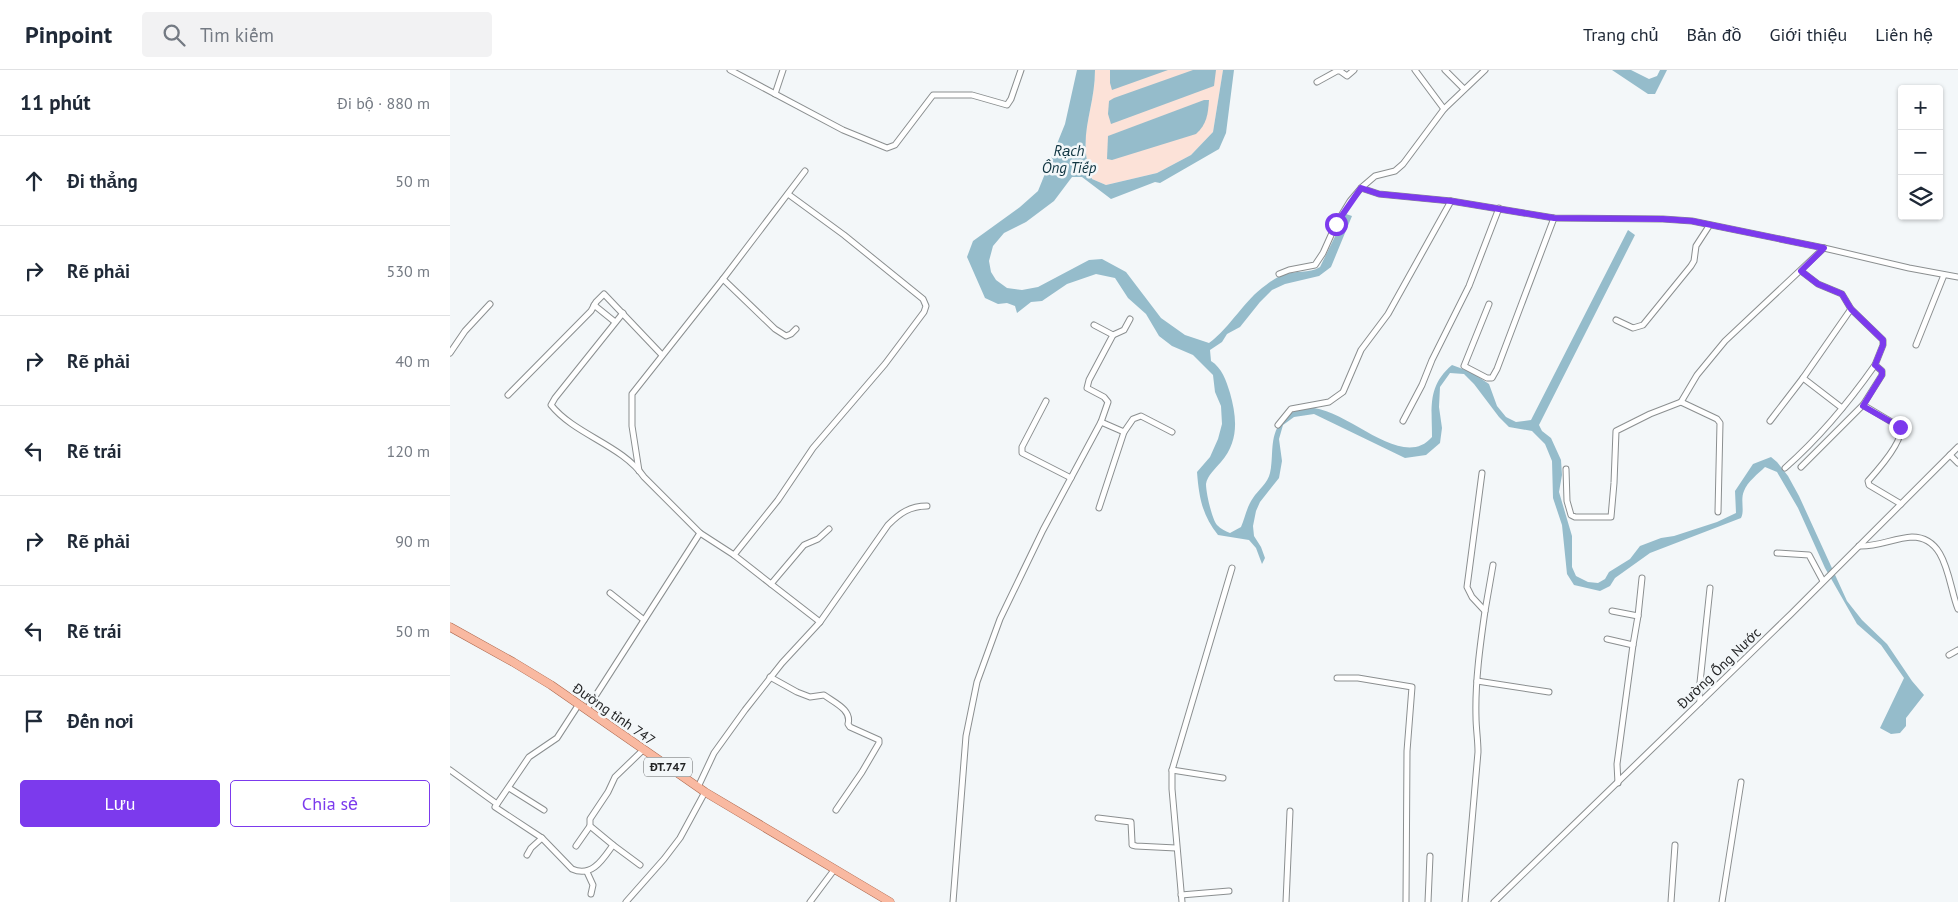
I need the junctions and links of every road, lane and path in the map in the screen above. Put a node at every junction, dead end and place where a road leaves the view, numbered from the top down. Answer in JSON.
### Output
{"nodes":[{"id":1,"x":730,"y":70,"type":"edge"},
{"id":2,"x":783,"y":70,"type":"edge"},
{"id":3,"x":1021,"y":70,"type":"edge"},
{"id":4,"x":1354,"y":70,"type":"edge"},
{"id":5,"x":1415,"y":70,"type":"edge"},
{"id":6,"x":1444,"y":70,"type":"edge"},
{"id":7,"x":1485,"y":70,"type":"edge"},
{"id":8,"x":1317,"y":82,"type":"dead end"},
{"id":9,"x":1464,"y":89,"type":"junction"},
{"id":10,"x":775,"y":94,"type":"junction"},
{"id":11,"x":1444,"y":109,"type":"junction"},
{"id":12,"x":805,"y":171,"type":"dead end"},
{"id":13,"x":1361,"y":188,"type":"junction"},
{"id":14,"x":788,"y":194,"type":"junction"},
{"id":15,"x":1451,"y":201,"type":"junction"},
{"id":16,"x":1499,"y":208,"type":"junction"},
{"id":17,"x":1554,"y":218,"type":"junction"},
{"id":18,"x":1709,"y":226,"type":"junction"},
{"id":19,"x":1824,"y":248,"type":"junction"},
{"id":20,"x":1801,"y":271,"type":"junction"},
{"id":21,"x":1279,"y":274,"type":"dead end"},
{"id":22,"x":1944,"y":275,"type":"junction"},
{"id":23,"x":1958,"y":277,"type":"edge"},
{"id":24,"x":723,"y":279,"type":"junction"},
{"id":25,"x":595,"y":303,"type":"junction"},
{"id":26,"x":490,"y":304,"type":"dead end"},
{"id":27,"x":1489,"y":304,"type":"dead end"},
{"id":28,"x":1851,"y":309,"type":"junction"},
{"id":29,"x":622,"y":313,"type":"junction"},
{"id":30,"x":1130,"y":319,"type":"dead end"},
{"id":31,"x":1616,"y":320,"type":"dead end"},
{"id":32,"x":615,"y":322,"type":"junction"},
{"id":33,"x":1094,"y":325,"type":"dead end"},
{"id":34,"x":796,"y":329,"type":"dead end"},
{"id":35,"x":1113,"y":335,"type":"junction"},
{"id":36,"x":1916,"y":345,"type":"dead end"},
{"id":37,"x":450,"y":353,"type":"edge"},
{"id":38,"x":662,"y":355,"type":"junction"},
{"id":39,"x":1875,"y":365,"type":"junction"},
{"id":40,"x":1803,"y":378,"type":"junction"},
{"id":41,"x":508,"y":395,"type":"dead end"},
{"id":42,"x":1046,"y":401,"type":"dead end"},
{"id":43,"x":1681,"y":402,"type":"junction"},
{"id":44,"x":1863,"y":406,"type":"junction"},
{"id":45,"x":1842,"y":408,"type":"junction"},
{"id":46,"x":1403,"y":421,"type":"dead end"},
{"id":47,"x":1770,"y":421,"type":"dead end"},
{"id":48,"x":1101,"y":422,"type":"junction"},
{"id":49,"x":1278,"y":425,"type":"dead end"},
{"id":50,"x":1124,"y":432,"type":"junction"},
{"id":51,"x":1172,"y":432,"type":"dead end"},
{"id":52,"x":1958,"y":448,"type":"edge"},
{"id":53,"x":1950,"y":455,"type":"junction"},
{"id":54,"x":1958,"y":463,"type":"edge"},
{"id":55,"x":1802,"y":467,"type":"dead end"},
{"id":56,"x":1785,"y":468,"type":"dead end"},
{"id":57,"x":1566,"y":469,"type":"dead end"},
{"id":58,"x":640,"y":471,"type":"junction"},
{"id":59,"x":1482,"y":473,"type":"dead end"},
{"id":60,"x":1071,"y":478,"type":"junction"},
{"id":61,"x":1901,"y":504,"type":"junction"},
{"id":62,"x":927,"y":506,"type":"dead end"},
{"id":63,"x":1099,"y":508,"type":"dead end"},
{"id":64,"x":1718,"y":512,"type":"dead end"},
{"id":65,"x":829,"y":529,"type":"dead end"},
{"id":66,"x":700,"y":533,"type":"junction"},
{"id":67,"x":1859,"y":546,"type":"junction"},
{"id":68,"x":1777,"y":553,"type":"dead end"},
{"id":69,"x":734,"y":555,"type":"junction"},
{"id":70,"x":1493,"y":565,"type":"dead end"},
{"id":71,"x":1232,"y":568,"type":"dead end"},
{"id":72,"x":1642,"y":578,"type":"dead end"},
{"id":73,"x":1823,"y":581,"type":"junction"},
{"id":74,"x":771,"y":584,"type":"junction"},
{"id":75,"x":1710,"y":588,"type":"dead end"},
{"id":76,"x":610,"y":593,"type":"dead end"},
{"id":77,"x":1958,"y":609,"type":"edge"},
{"id":78,"x":1485,"y":611,"type":"junction"},
{"id":79,"x":1612,"y":611,"type":"dead end"},
{"id":80,"x":1638,"y":616,"type":"junction"},
{"id":81,"x":644,"y":620,"type":"junction"},
{"id":82,"x":820,"y":622,"type":"junction"},
{"id":83,"x":450,"y":627,"type":"edge"},
{"id":84,"x":1607,"y":638,"type":"dead end"},
{"id":85,"x":1633,"y":645,"type":"junction"},
{"id":86,"x":1958,"y":650,"type":"edge"},
{"id":87,"x":1949,"y":655,"type":"dead end"},
{"id":88,"x":770,"y":677,"type":"junction"},
{"id":89,"x":1337,"y":678,"type":"dead end"},
{"id":90,"x":1477,"y":681,"type":"junction"},
{"id":91,"x":1548,"y":692,"type":"dead end"},
{"id":92,"x":1700,"y":702,"type":"junction"},
{"id":93,"x":579,"y":704,"type":"junction"},
{"id":94,"x":587,"y":709,"type":"junction"},
{"id":95,"x":643,"y":750,"type":"junction"},
{"id":96,"x":450,"y":770,"type":"edge"},
{"id":97,"x":1172,"y":770,"type":"junction"},
{"id":98,"x":1223,"y":778,"type":"dead end"},
{"id":99,"x":1742,"y":782,"type":"dead end"},
{"id":100,"x":1618,"y":783,"type":"junction"},
{"id":101,"x":509,"y":788,"type":"junction"},
{"id":102,"x":702,"y":790,"type":"junction"},
{"id":103,"x":497,"y":804,"type":"junction"},
{"id":104,"x":544,"y":810,"type":"dead end"},
{"id":105,"x":836,"y":810,"type":"dead end"},
{"id":106,"x":1290,"y":811,"type":"dead end"},
{"id":107,"x":1098,"y":818,"type":"dead end"},
{"id":108,"x":590,"y":826,"type":"junction"},
{"id":109,"x":542,"y":838,"type":"junction"},
{"id":110,"x":613,"y":845,"type":"junction"},
{"id":111,"x":1675,"y":845,"type":"dead end"},
{"id":112,"x":576,"y":846,"type":"dead end"},
{"id":113,"x":1176,"y":848,"type":"junction"},
{"id":114,"x":527,"y":855,"type":"dead end"},
{"id":115,"x":1430,"y":856,"type":"dead end"},
{"id":116,"x":640,"y":865,"type":"dead end"},
{"id":117,"x":834,"y":870,"type":"junction"},
{"id":118,"x":588,"y":872,"type":"junction"},
{"id":119,"x":1229,"y":891,"type":"dead end"},
{"id":120,"x":591,"y":894,"type":"dead end"},
{"id":121,"x":1181,"y":895,"type":"junction"},
{"id":122,"x":626,"y":902,"type":"edge"},
{"id":123,"x":810,"y":902,"type":"edge"},
{"id":124,"x":890,"y":902,"type":"edge"},
{"id":125,"x":953,"y":902,"type":"edge"},
{"id":126,"x":1182,"y":902,"type":"edge"},
{"id":127,"x":1286,"y":902,"type":"edge"},
{"id":128,"x":1406,"y":902,"type":"edge"},
{"id":129,"x":1428,"y":902,"type":"edge"},
{"id":130,"x":1465,"y":902,"type":"edge"},
{"id":131,"x":1494,"y":902,"type":"edge"},
{"id":132,"x":1671,"y":902,"type":"edge"},
{"id":133,"x":1722,"y":902,"type":"edge"}],
"edges":[{"from":1,"to":10,"type":"street"},
{"from":2,"to":10,"type":"street"},
{"from":3,"to":10,"type":"street"},
{"from":4,"to":8,"type":"street"},
{"from":5,"to":11,"type":"street"},
{"from":6,"to":9,"type":"street"},
{"from":7,"to":9,"type":"street"},
{"from":9,"to":11,"type":"street"},
{"from":11,"to":13,"type":"street"},
{"from":12,"to":14,"type":"street"},
{"from":13,"to":15,"type":"street"},
{"from":13,"to":21,"type":"street"},
{"from":14,"to":24,"type":"street"},
{"from":14,"to":69,"type":"street"},
{"from":15,"to":16,"type":"street"},
{"from":15,"to":49,"type":"street"},
{"from":16,"to":17,"type":"street"},
{"from":16,"to":46,"type":"street"},
{"from":17,"to":18,"type":"street"},
{"from":17,"to":27,"type":"street"},
{"from":18,"to":19,"type":"street"},
{"from":18,"to":31,"type":"street"},
{"from":19,"to":20,"type":"street"},
{"from":19,"to":22,"type":"street"},
{"from":20,"to":28,"type":"street"},
{"from":20,"to":43,"type":"street"},
{"from":22,"to":23,"type":"street"},
{"from":22,"to":36,"type":"street"},
{"from":24,"to":34,"type":"street"},
{"from":24,"to":38,"type":"street"},
{"from":25,"to":29,"type":"street"},
{"from":25,"to":32,"type":"street"},
{"from":25,"to":41,"type":"street"},
{"from":26,"to":37,"type":"street"},
{"from":28,"to":39,"type":"street"},
{"from":28,"to":40,"type":"street"},
{"from":29,"to":32,"type":"street"},
{"from":29,"to":38,"type":"street"},
{"from":30,"to":35,"type":"street"},
{"from":32,"to":58,"type":"street"},
{"from":33,"to":35,"type":"street"},
{"from":35,"to":48,"type":"street"},
{"from":38,"to":58,"type":"street"},
{"from":39,"to":44,"type":"street"},
{"from":39,"to":45,"type":"street"},
{"from":40,"to":45,"type":"street"},
{"from":40,"to":47,"type":"street"},
{"from":42,"to":60,"type":"street"},
{"from":43,"to":57,"type":"street"},
{"from":43,"to":64,"type":"street"},
{"from":44,"to":55,"type":"street"},
{"from":44,"to":61,"type":"street"},
{"from":45,"to":56,"type":"street"},
{"from":48,"to":50,"type":"street"},
{"from":48,"to":60,"type":"street"},
{"from":50,"to":51,"type":"street"},
{"from":50,"to":63,"type":"street"},
{"from":52,"to":53,"type":"street","name":"Đường Ống Nước"},
{"from":53,"to":54,"type":"street"},
{"from":53,"to":61,"type":"street","name":"Đường Ống Nước"},
{"from":58,"to":66,"type":"street"},
{"from":59,"to":78,"type":"street"},
{"from":60,"to":125,"type":"street"},
{"from":61,"to":67,"type":"street","name":"Đường Ống Nước"},
{"from":62,"to":82,"type":"street"},
{"from":65,"to":74,"type":"street"},
{"from":66,"to":69,"type":"street"},
{"from":66,"to":81,"type":"street"},
{"from":67,"to":73,"type":"street","name":"Đường Ống Nước"},
{"from":67,"to":77,"type":"street"},
{"from":68,"to":73,"type":"street"},
{"from":69,"to":74,"type":"street"},
{"from":70,"to":78,"type":"street"},
{"from":71,"to":97,"type":"street"},
{"from":72,"to":80,"type":"street"},
{"from":73,"to":92,"type":"street","name":"Đường Ống Nước"},
{"from":74,"to":82,"type":"street"},
{"from":75,"to":92,"type":"street"},
{"from":76,"to":81,"type":"street"},
{"from":78,"to":90,"type":"street"},
{"from":79,"to":80,"type":"street"},
{"from":80,"to":85,"type":"street"},
{"from":81,"to":94,"type":"street"},
{"from":82,"to":88,"type":"street"},
{"from":83,"to":93,"type":"main road","name":"Đường tỉnh 747","number":"ĐT.747"},
{"from":84,"to":85,"type":"street"},
{"from":85,"to":100,"type":"street"},
{"from":86,"to":87,"type":"street"},
{"from":88,"to":102,"type":"street"},
{"from":88,"to":105,"type":"street"},
{"from":89,"to":128,"type":"street"},
{"from":90,"to":91,"type":"street"},
{"from":90,"to":130,"type":"street"},
{"from":92,"to":100,"type":"street","name":"Đường Ống Nước"},
{"from":93,"to":94,"type":"main road","name":"Đường tỉnh 747","number":"ĐT.747"},
{"from":93,"to":101,"type":"street"},
{"from":94,"to":95,"type":"main road","name":"Đường tỉnh 747","number":"ĐT.747"},
{"from":95,"to":102,"type":"main road","name":"Đường tỉnh 747","number":"ĐT.747"},
{"from":95,"to":108,"type":"street"},
{"from":96,"to":103,"type":"street"},
{"from":97,"to":98,"type":"street"},
{"from":97,"to":113,"type":"street"},
{"from":99,"to":133,"type":"street"},
{"from":100,"to":131,"type":"street","name":"Đường Ống Nước"},
{"from":101,"to":103,"type":"street"},
{"from":101,"to":104,"type":"street"},
{"from":102,"to":117,"type":"main road","name":"Đường tỉnh 747","number":"ĐT.747"},
{"from":102,"to":122,"type":"street"},
{"from":103,"to":109,"type":"street"},
{"from":106,"to":127,"type":"street"},
{"from":107,"to":113,"type":"street"},
{"from":108,"to":110,"type":"street"},
{"from":108,"to":112,"type":"street"},
{"from":109,"to":114,"type":"street"},
{"from":109,"to":118,"type":"street"},
{"from":110,"to":116,"type":"street"},
{"from":110,"to":118,"type":"street"},
{"from":111,"to":132,"type":"street"},
{"from":113,"to":121,"type":"street"},
{"from":115,"to":129,"type":"street"},
{"from":117,"to":123,"type":"street"},
{"from":117,"to":124,"type":"main road","name":"Đường tỉnh 747","number":"ĐT.747"},
{"from":118,"to":120,"type":"street"},
{"from":119,"to":121,"type":"street"},
{"from":121,"to":126,"type":"street"}]}
